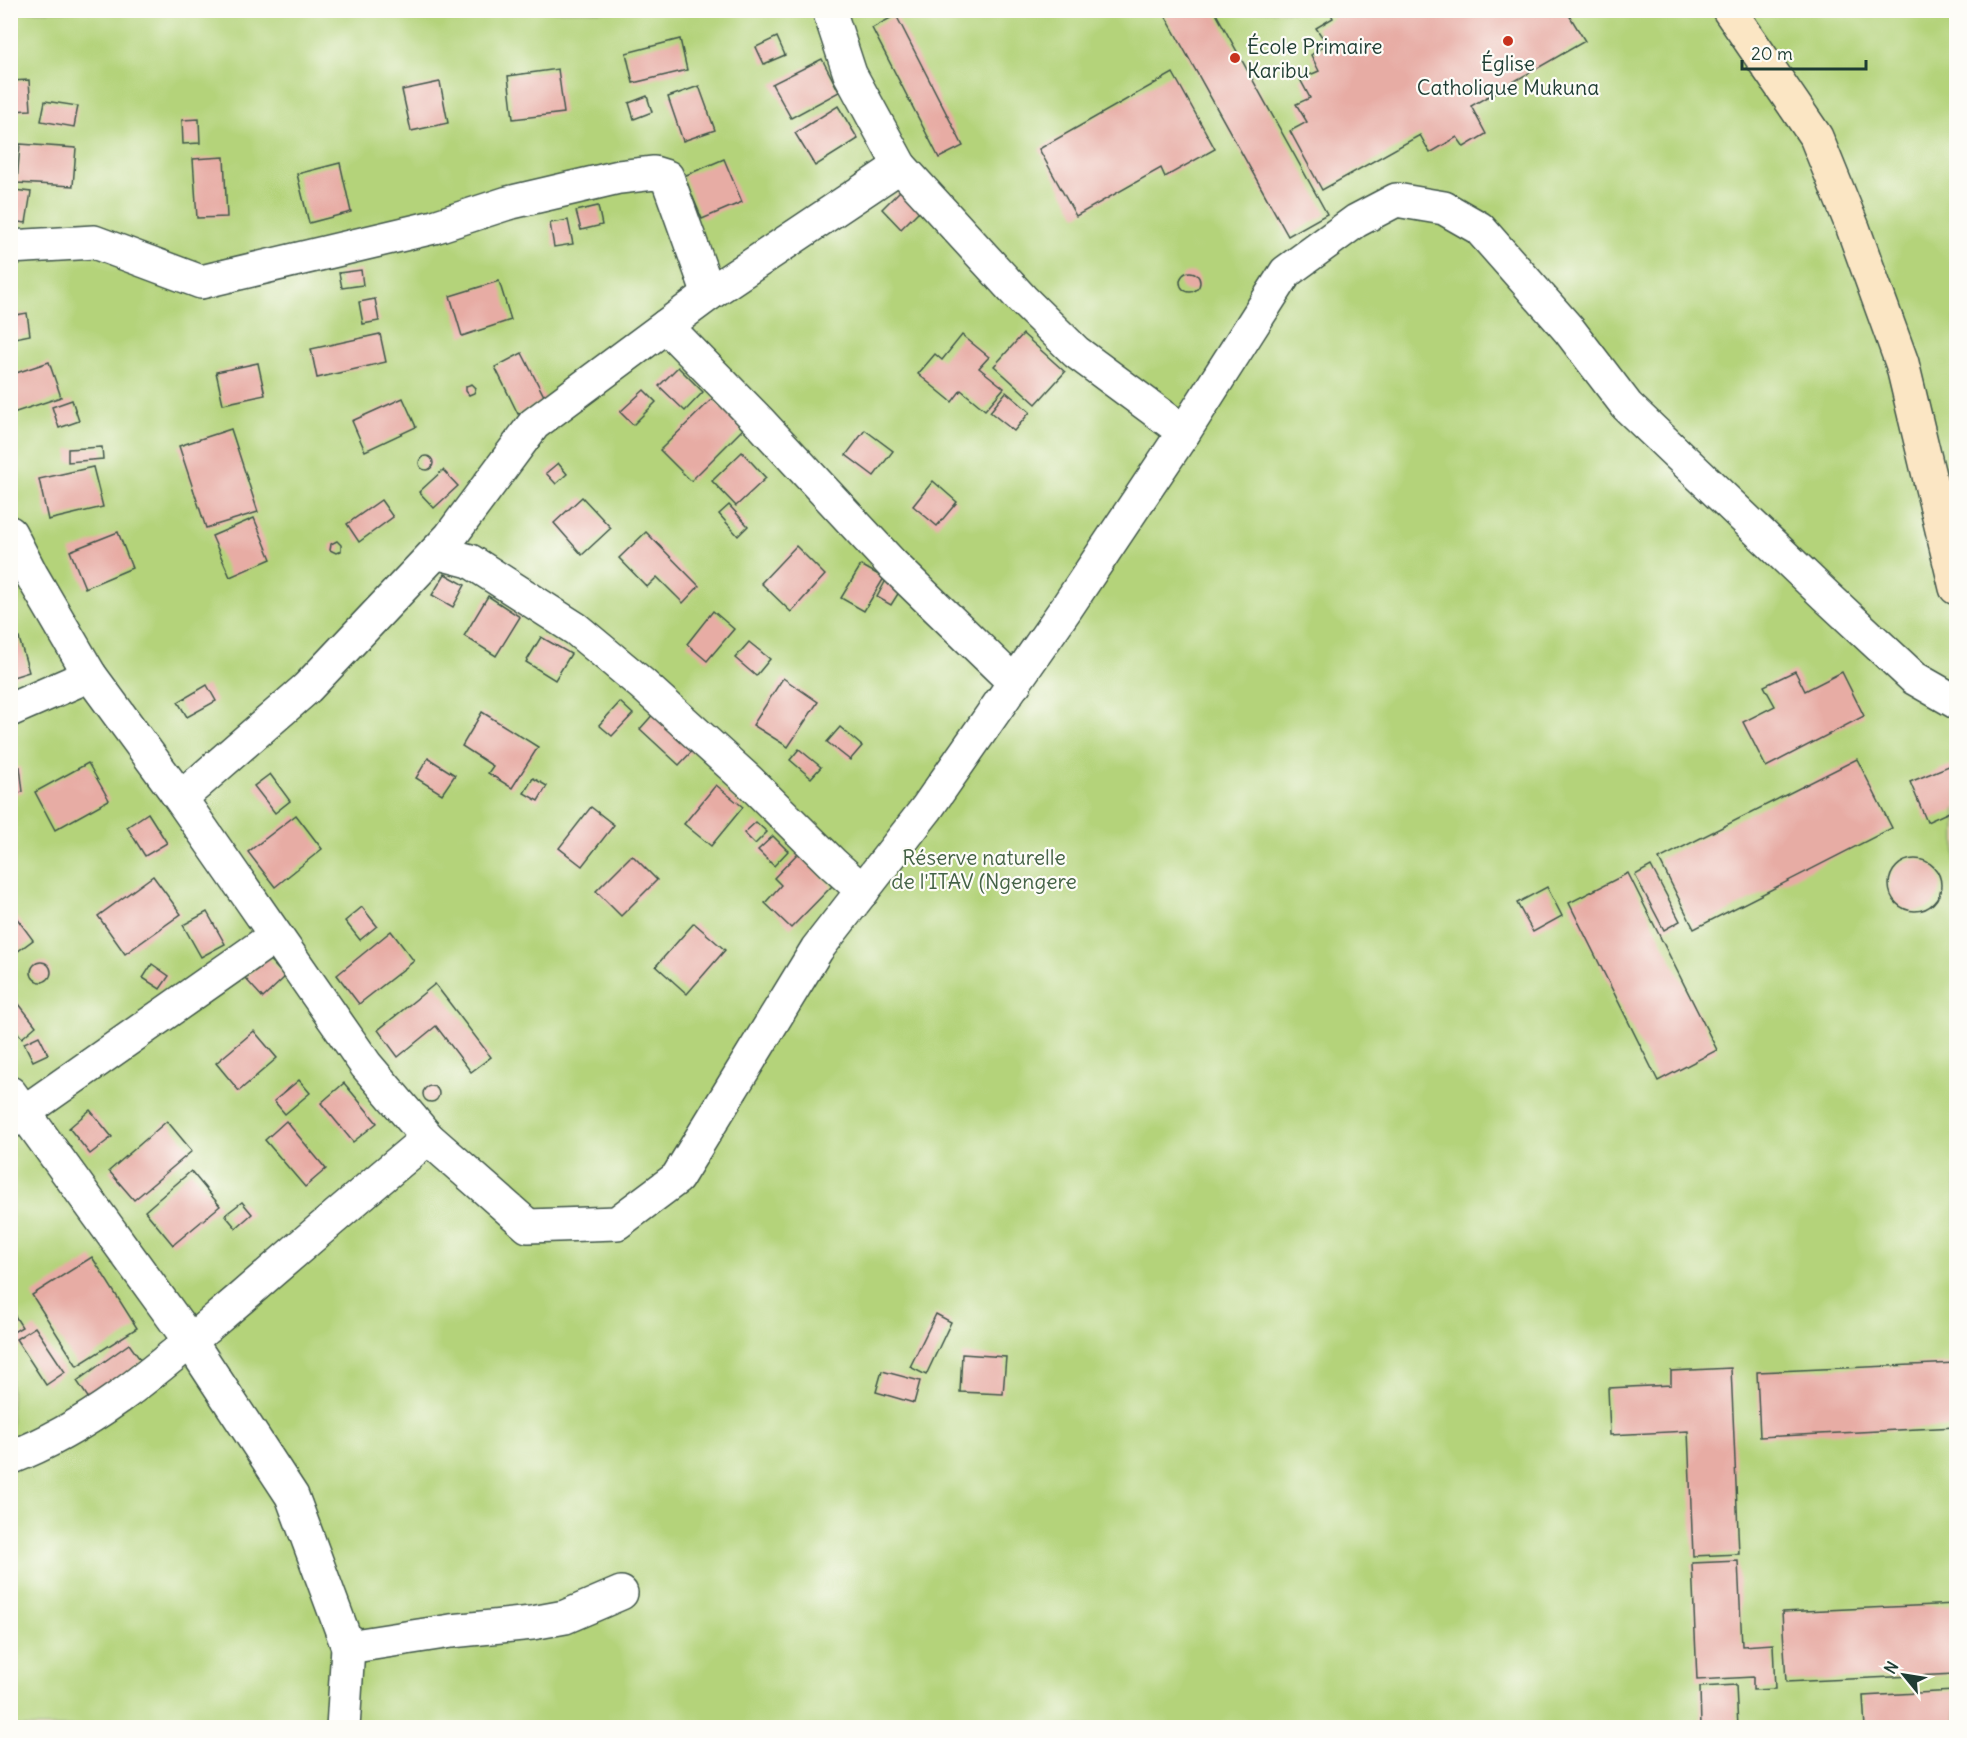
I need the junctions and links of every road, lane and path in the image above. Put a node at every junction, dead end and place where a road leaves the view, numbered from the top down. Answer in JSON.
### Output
{"nodes":[{"id":1,"x":829,"y":10,"type":"edge"},
{"id":2,"x":1729,"y":10,"type":"edge"},
{"id":3,"x":900,"y":166,"type":"junction"},
{"id":4,"x":10,"y":247,"type":"edge"},
{"id":5,"x":709,"y":294,"type":"junction"},
{"id":6,"x":666,"y":326,"type":"junction"},
{"id":7,"x":1185,"y":432,"type":"junction"},
{"id":8,"x":10,"y":533,"type":"edge"},
{"id":9,"x":436,"y":552,"type":"junction"},
{"id":10,"x":1956,"y":588,"type":"edge"},
{"id":11,"x":90,"y":675,"type":"junction"},
{"id":12,"x":1015,"y":683,"type":"junction"},
{"id":13,"x":1956,"y":702,"type":"edge"},
{"id":14,"x":10,"y":710,"type":"edge"},
{"id":15,"x":176,"y":792,"type":"junction"},
{"id":16,"x":863,"y":891,"type":"junction"},
{"id":17,"x":275,"y":936,"type":"junction"},
{"id":18,"x":15,"y":1109,"type":"edge"},
{"id":19,"x":428,"y":1138,"type":"junction"},
{"id":20,"x":190,"y":1341,"type":"junction"},
{"id":21,"x":10,"y":1458,"type":"edge"},
{"id":22,"x":621,"y":1593,"type":"dead end"},
{"id":23,"x":348,"y":1647,"type":"junction"},
{"id":24,"x":343,"y":1728,"type":"edge"}],
"edges":[{"from":1,"to":3,"type":"street"},
{"from":2,"to":10,"type":"street"},
{"from":3,"to":5,"type":"street"},
{"from":3,"to":7,"type":"street"},
{"from":4,"to":5,"type":"street"},
{"from":5,"to":6,"type":"street"},
{"from":6,"to":9,"type":"street"},
{"from":6,"to":12,"type":"street"},
{"from":7,"to":12,"type":"street"},
{"from":7,"to":13,"type":"street"},
{"from":8,"to":11,"type":"street"},
{"from":9,"to":15,"type":"street"},
{"from":9,"to":16,"type":"street"},
{"from":11,"to":14,"type":"street"},
{"from":11,"to":15,"type":"street"},
{"from":12,"to":16,"type":"street"},
{"from":15,"to":17,"type":"street"},
{"from":16,"to":19,"type":"street"},
{"from":17,"to":18,"type":"street"},
{"from":17,"to":19,"type":"street"},
{"from":18,"to":20,"type":"street"},
{"from":19,"to":20,"type":"street"},
{"from":20,"to":21,"type":"street"},
{"from":20,"to":23,"type":"street"},
{"from":22,"to":23,"type":"street"},
{"from":23,"to":24,"type":"street"}]}
